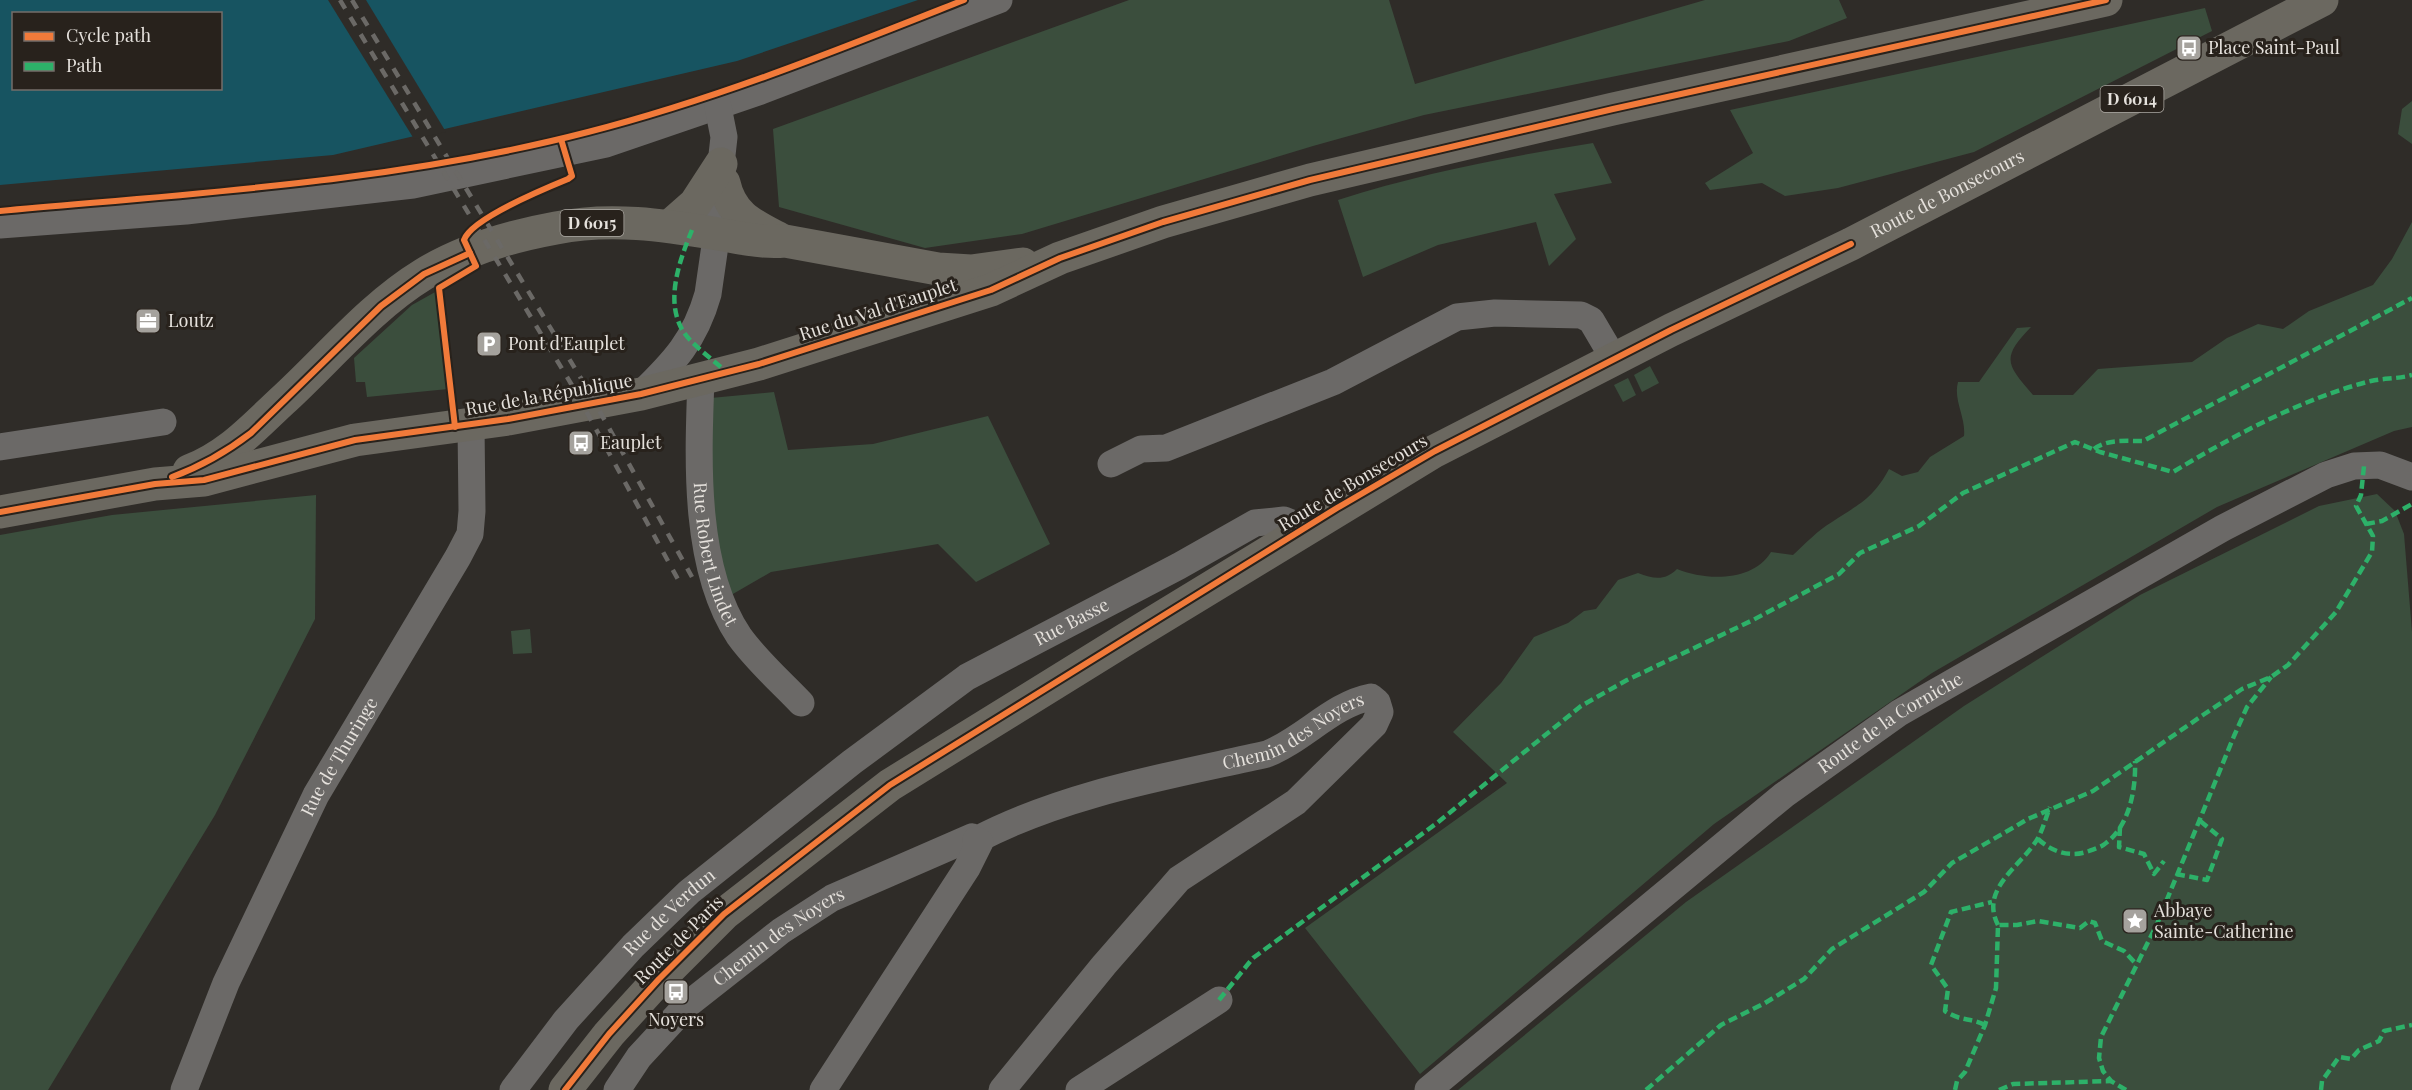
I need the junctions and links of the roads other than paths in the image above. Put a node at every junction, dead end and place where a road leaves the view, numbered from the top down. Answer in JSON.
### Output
{"nodes":[{"id":1,"x":999,"y":0,"type":"edge"},
{"id":2,"x":2106,"y":0,"type":"edge"},
{"id":3,"x":2322,"y":0,"type":"edge"},
{"id":4,"x":718,"y":106,"type":"junction"},
{"id":5,"x":722,"y":174,"type":"junction"},
{"id":6,"x":0,"y":225,"type":"edge"},
{"id":7,"x":670,"y":226,"type":"junction"},
{"id":8,"x":717,"y":234,"type":"junction"},
{"id":9,"x":785,"y":241,"type":"junction"},
{"id":10,"x":1060,"y":258,"type":"junction"},
{"id":11,"x":1614,"y":359,"type":"junction"},
{"id":12,"x":701,"y":379,"type":"junction"},
{"id":13,"x":641,"y":394,"type":"junction"},
{"id":14,"x":275,"y":409,"type":"junction"},
{"id":15,"x":163,"y":422,"type":"dead end"},
{"id":16,"x":471,"y":425,"type":"junction"},
{"id":17,"x":0,"y":447,"type":"edge"},
{"id":18,"x":307,"y":451,"type":"junction"},
{"id":19,"x":1111,"y":464,"type":"dead end"},
{"id":20,"x":2412,"y":477,"type":"edge"},
{"id":21,"x":155,"y":484,"type":"junction"},
{"id":22,"x":0,"y":512,"type":"edge"},
{"id":23,"x":1306,"y":529,"type":"junction"},
{"id":24,"x":801,"y":703,"type":"dead end"},
{"id":25,"x":852,"y":762,"type":"joint"},
{"id":26,"x":891,"y":785,"type":"joint"},
{"id":27,"x":976,"y":840,"type":"junction"},
{"id":28,"x":1219,"y":1000,"type":"dead end"},
{"id":29,"x":609,"y":1034,"type":"junction"},
{"id":30,"x":639,"y":1057,"type":"junction"},
{"id":31,"x":184,"y":1090,"type":"edge"},
{"id":32,"x":513,"y":1090,"type":"edge"},
{"id":33,"x":565,"y":1090,"type":"edge"},
{"id":34,"x":617,"y":1090,"type":"edge"},
{"id":35,"x":823,"y":1090,"type":"edge"},
{"id":36,"x":1002,"y":1090,"type":"edge"},
{"id":37,"x":1079,"y":1090,"type":"edge"},
{"id":38,"x":1428,"y":1090,"type":"edge"}],
"edges":[{"from":1,"to":4,"type":"street"},
{"from":2,"to":10,"type":"main road","number":"D 6015"},
{"from":3,"to":11,"type":"main road","name":"Route de Bonsecours","number":"D 6014"},
{"from":4,"to":5,"type":"street"},
{"from":4,"to":6,"type":"street"},
{"from":5,"to":7,"type":"main road"},
{"from":5,"to":8,"type":"street"},
{"from":5,"to":9,"type":"main road"},
{"from":7,"to":8,"type":"main road","name":"Rue de la République","number":"D 6015"},
{"from":7,"to":14,"type":"main road","name":"Rue de la République","number":"D 6015"},
{"from":8,"to":9,"type":"main road","name":"Rue du Val d'Eauplet","number":"D 6015"},
{"from":8,"to":13,"type":"street"},
{"from":9,"to":10,"type":"main road","name":"Rue du Val d'Eauplet","number":"D 6015"},
{"from":10,"to":12,"type":"main road","name":"Rue du Val d'Eauplet","number":"D 6015"},
{"from":11,"to":19,"type":"street"},
{"from":11,"to":23,"type":"main road","name":"Route de Bonsecours","number":"D 6014"},
{"from":12,"to":13,"type":"main road","name":"Rue de la République","number":"D 6015"},
{"from":12,"to":24,"type":"street","name":"Rue Robert Lindet"},
{"from":13,"to":16,"type":"main road","name":"Rue de la République","number":"D 6015"},
{"from":14,"to":18,"type":"main road"},
{"from":14,"to":21,"type":"main road","name":"Rue de la République","number":"D 6015"},
{"from":15,"to":17,"type":"street"},
{"from":16,"to":18,"type":"main road","name":"Rue de la République","number":"D 6015"},
{"from":16,"to":31,"type":"street","name":"Rue de Thuringe"},
{"from":18,"to":21,"type":"main road","name":"Rue de la République","number":"D 6015"},
{"from":20,"to":38,"type":"street","name":"Route de la Corniche"},
{"from":21,"to":22,"type":"main road","name":"Rue de la République","number":"D 6015"},
{"from":23,"to":25,"type":"street","name":"Rue Basse"},
{"from":23,"to":26,"type":"main road","name":"Route de Bonsecours","number":"D 6014"},
{"from":25,"to":32,"type":"street","name":"Rue de Verdun"},
{"from":26,"to":29,"type":"main road","name":"Route de Paris","number":"D 6014"},
{"from":27,"to":30,"type":"street","name":"Chemin des Noyers"},
{"from":27,"to":35,"type":"street"},
{"from":27,"to":36,"type":"street","name":"Chemin des Noyers"},
{"from":28,"to":37,"type":"street"},
{"from":29,"to":30,"type":"street"},
{"from":29,"to":33,"type":"main road","name":"Route de Paris","number":"D 6014"},
{"from":30,"to":34,"type":"street","name":"Chemin des Noyers"}]}
